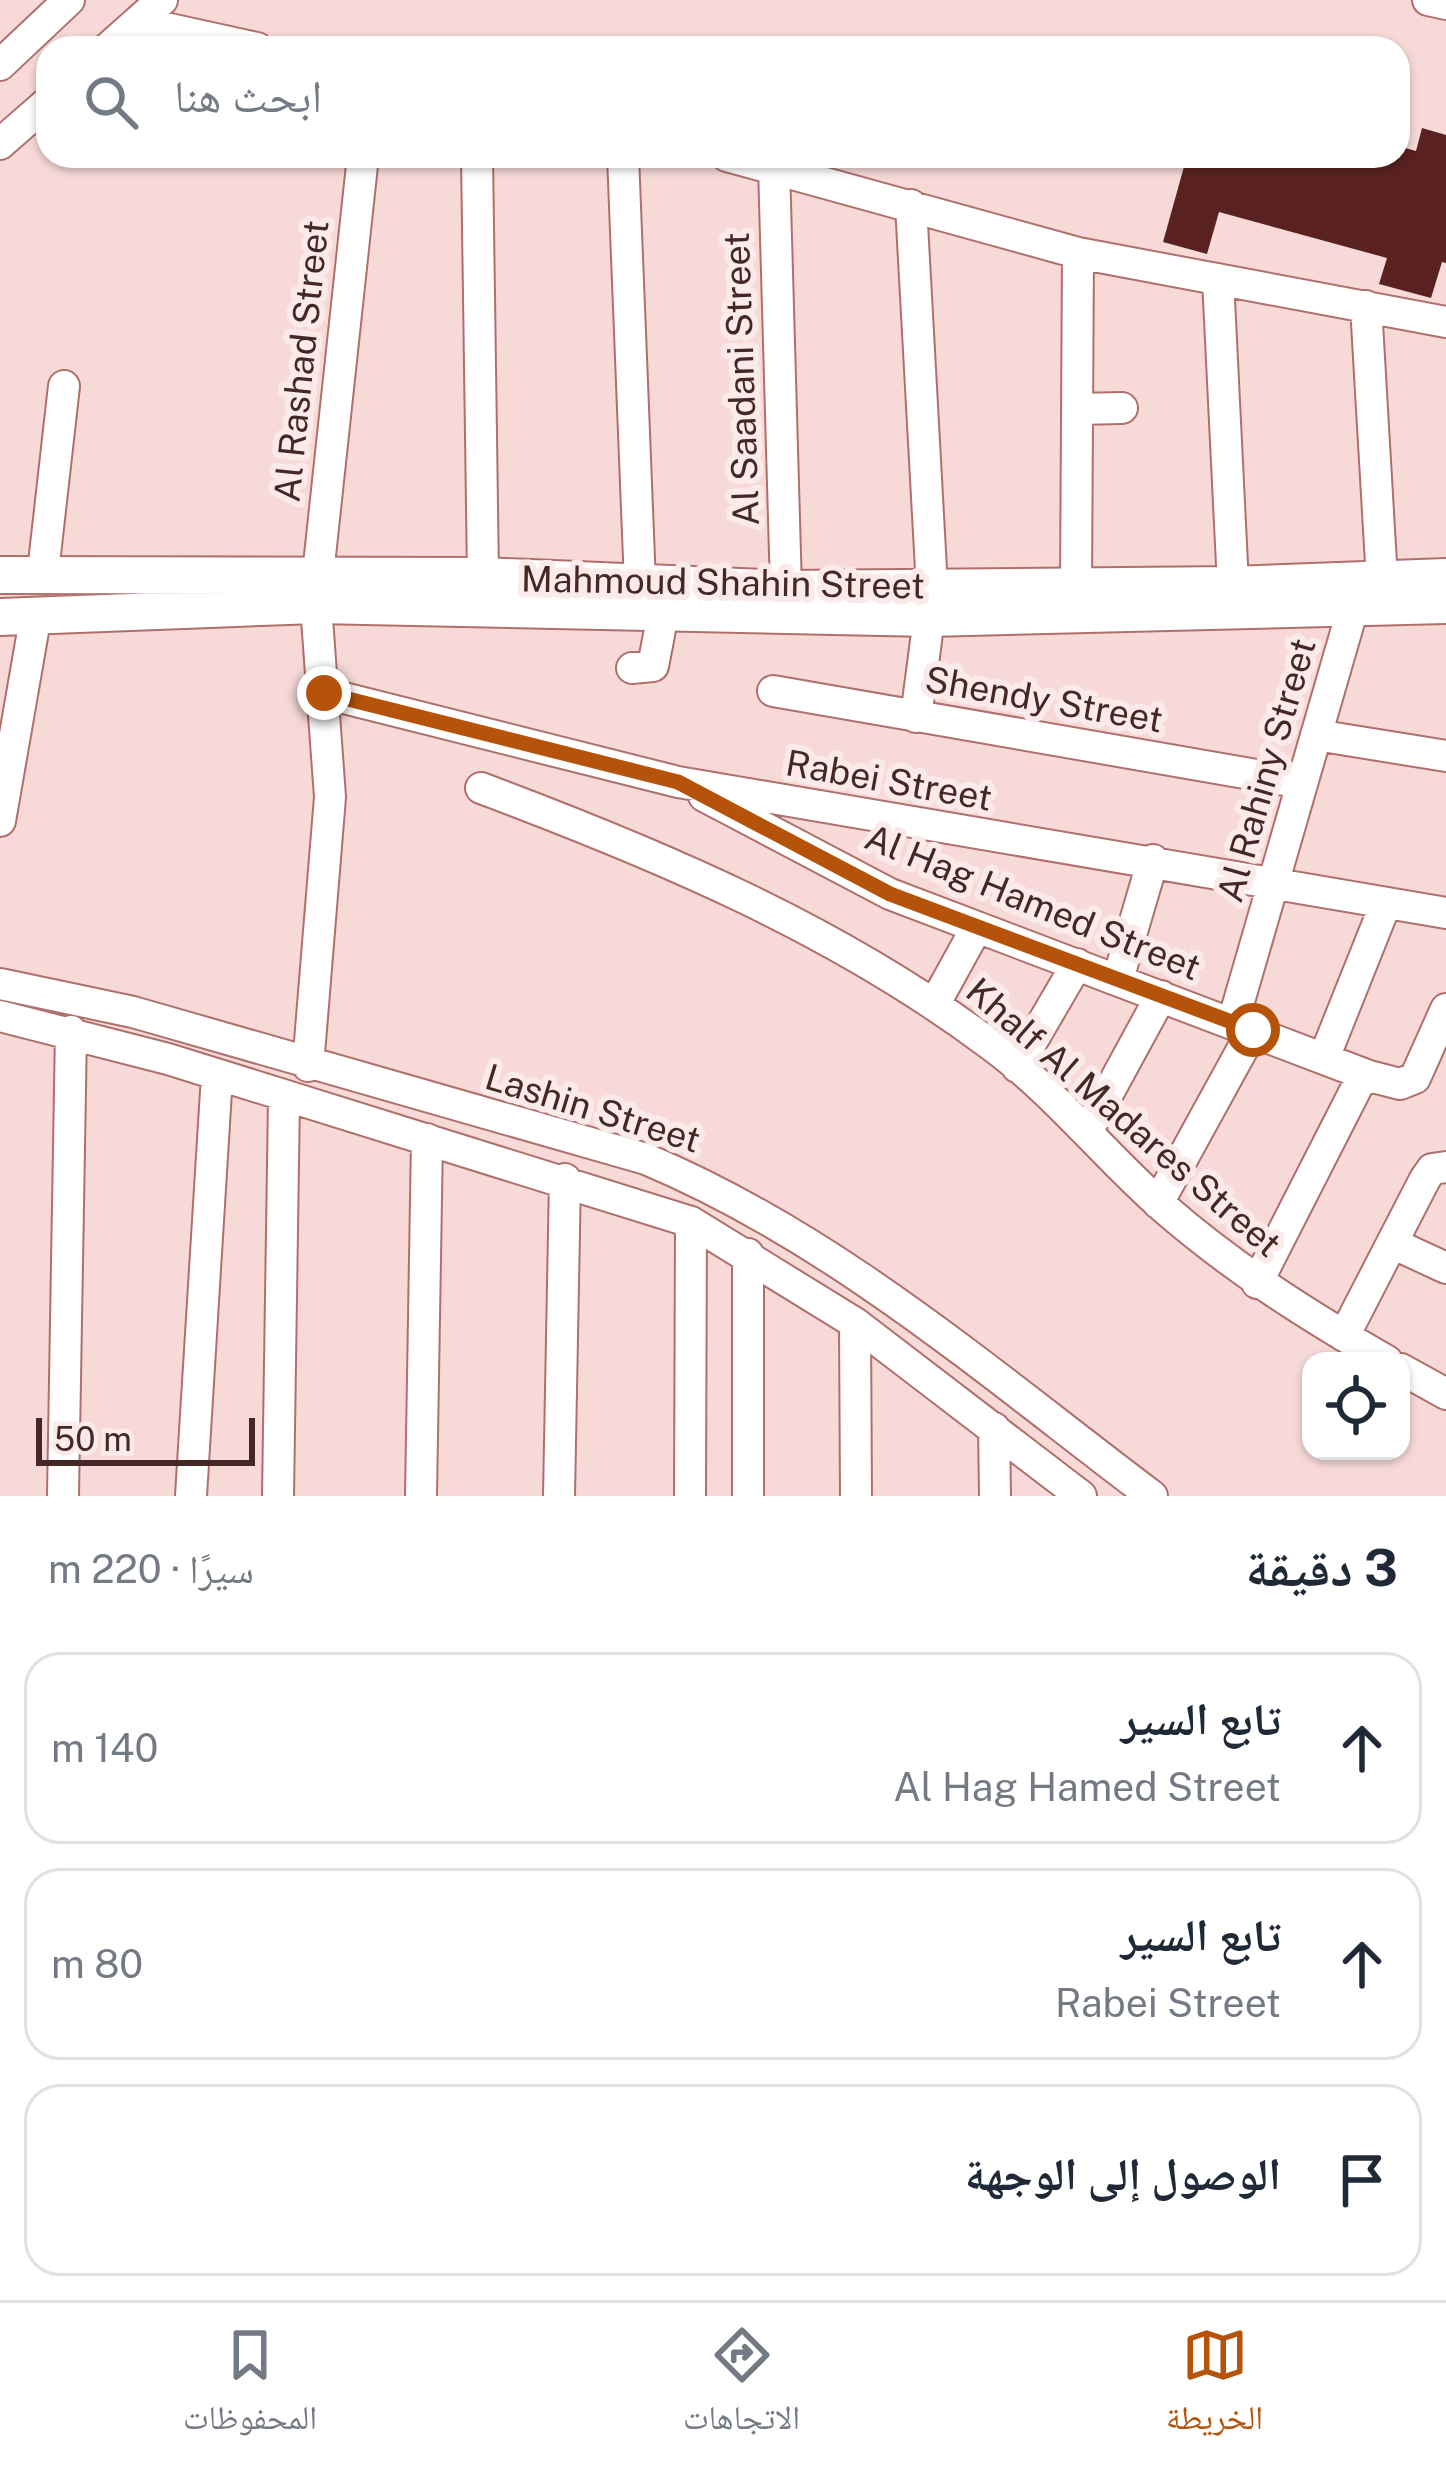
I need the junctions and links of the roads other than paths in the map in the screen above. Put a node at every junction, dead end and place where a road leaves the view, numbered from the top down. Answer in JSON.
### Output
{"nodes":[{"id":1,"x":69,"y":0,"type":"edge"},
{"id":2,"x":162,"y":0,"type":"edge"},
{"id":3,"x":1428,"y":0,"type":"edge"},
{"id":4,"x":1446,"y":4,"type":"edge"},
{"id":5,"x":138,"y":22,"type":"junction"},
{"id":6,"x":122,"y":36,"type":"edge"},
{"id":7,"x":202,"y":36,"type":"edge"},
{"id":8,"x":0,"y":65,"type":"edge"},
{"id":9,"x":36,"y":112,"type":"edge"},
{"id":10,"x":0,"y":144,"type":"edge"},
{"id":11,"x":362,"y":168,"type":"edge"},
{"id":12,"x":477,"y":168,"type":"edge"},
{"id":13,"x":623,"y":168,"type":"edge"},
{"id":14,"x":774,"y":168,"type":"edge"},
{"id":15,"x":778,"y":168,"type":"edge"},
{"id":16,"x":911,"y":206,"type":"junction"},
{"id":17,"x":1078,"y":253,"type":"junction"},
{"id":18,"x":1218,"y":279,"type":"junction"},
{"id":19,"x":1366,"y":306,"type":"junction"},
{"id":20,"x":1446,"y":322,"type":"edge"},
{"id":21,"x":64,"y":386,"type":"dead end"},
{"id":22,"x":1122,"y":408,"type":"dead end"},
{"id":23,"x":1078,"y":409,"type":"junction"},
{"id":24,"x":43,"y":572,"type":"junction"},
{"id":25,"x":0,"y":575,"type":"edge"},
{"id":26,"x":483,"y":576,"type":"junction"},
{"id":27,"x":1446,"y":577,"type":"edge"},
{"id":28,"x":1382,"y":581,"type":"junction"},
{"id":29,"x":640,"y":584,"type":"junction"},
{"id":30,"x":1076,"y":586,"type":"junction"},
{"id":31,"x":1234,"y":586,"type":"junction"},
{"id":32,"x":317,"y":590,"type":"junction"},
{"id":33,"x":786,"y":590,"type":"junction"},
{"id":34,"x":930,"y":603,"type":"junction"},
{"id":35,"x":1446,"y":605,"type":"edge"},
{"id":36,"x":1353,"y":608,"type":"junction"},
{"id":37,"x":663,"y":614,"type":"junction"},
{"id":38,"x":18,"y":615,"type":"edge"},
{"id":39,"x":632,"y":668,"type":"dead end"},
{"id":40,"x":773,"y":691,"type":"dead end"},
{"id":41,"x":324,"y":693,"type":"junction"},
{"id":42,"x":916,"y":717,"type":"junction"},
{"id":43,"x":1316,"y":735,"type":"junction"},
{"id":44,"x":1446,"y":756,"type":"edge"},
{"id":45,"x":678,"y":782,"type":"junction"},
{"id":46,"x":1302,"y":783,"type":"junction"},
{"id":47,"x":481,"y":788,"type":"dead end"},
{"id":48,"x":0,"y":820,"type":"edge"},
{"id":49,"x":1154,"y":860,"type":"junction"},
{"id":50,"x":1274,"y":883,"type":"junction"},
{"id":51,"x":1386,"y":902,"type":"junction"},
{"id":52,"x":1446,"y":914,"type":"edge"},
{"id":53,"x":977,"y":928,"type":"junction"},
{"id":54,"x":1078,"y":964,"type":"junction"},
{"id":55,"x":1118,"y":979,"type":"junction"},
{"id":56,"x":0,"y":984,"type":"edge"},
{"id":57,"x":1161,"y":996,"type":"junction"},
{"id":58,"x":934,"y":1005,"type":"junction"},
{"id":59,"x":1446,"y":1009,"type":"edge"},
{"id":60,"x":0,"y":1016,"type":"edge"},
{"id":61,"x":177,"y":1025,"type":"junction"},
{"id":62,"x":1243,"y":1026,"type":"junction"},
{"id":63,"x":71,"y":1031,"type":"junction"},
{"id":64,"x":1324,"y":1058,"type":"junction"},
{"id":65,"x":168,"y":1059,"type":"junction"},
{"id":66,"x":308,"y":1066,"type":"junction"},
{"id":67,"x":1018,"y":1066,"type":"junction"},
{"id":68,"x":217,"y":1075,"type":"junction"},
{"id":69,"x":1369,"y":1076,"type":"junction"},
{"id":70,"x":284,"y":1098,"type":"junction"},
{"id":71,"x":1088,"y":1130,"type":"junction"},
{"id":72,"x":428,"y":1139,"type":"junction"},
{"id":73,"x":1446,"y":1167,"type":"edge"},
{"id":74,"x":565,"y":1179,"type":"junction"},
{"id":75,"x":1158,"y":1203,"type":"junction"},
{"id":76,"x":692,"y":1222,"type":"junction"},
{"id":77,"x":794,"y":1232,"type":"junction"},
{"id":78,"x":1392,"y":1243,"type":"junction"},
{"id":79,"x":759,"y":1261,"type":"junction"},
{"id":80,"x":1446,"y":1268,"type":"edge"},
{"id":81,"x":1257,"y":1283,"type":"junction"},
{"id":82,"x":855,"y":1323,"type":"junction"},
{"id":83,"x":1344,"y":1336,"type":"junction"},
{"id":84,"x":1372,"y":1352,"type":"edge"},
{"id":85,"x":1410,"y":1374,"type":"edge"},
{"id":86,"x":1446,"y":1394,"type":"edge"},
{"id":87,"x":994,"y":1428,"type":"junction"},
{"id":88,"x":63,"y":1496,"type":"edge"},
{"id":89,"x":190,"y":1496,"type":"edge"},
{"id":90,"x":278,"y":1496,"type":"edge"},
{"id":91,"x":421,"y":1496,"type":"edge"},
{"id":92,"x":559,"y":1496,"type":"edge"},
{"id":93,"x":691,"y":1496,"type":"edge"},
{"id":94,"x":748,"y":1496,"type":"edge"},
{"id":95,"x":856,"y":1496,"type":"edge"},
{"id":96,"x":995,"y":1496,"type":"edge"},
{"id":97,"x":1081,"y":1496,"type":"edge"},
{"id":98,"x":1152,"y":1496,"type":"edge"}],
"edges":[{"from":1,"to":8,"type":"street"},
{"from":2,"to":5,"type":"street"},
{"from":3,"to":4,"type":"street"},
{"from":5,"to":6,"type":"street"},
{"from":5,"to":7,"type":"street"},
{"from":9,"to":10,"type":"street"},
{"from":11,"to":32,"type":"street","name":"Al Rashad Street"},
{"from":12,"to":26,"type":"street"},
{"from":13,"to":29,"type":"street"},
{"from":14,"to":33,"type":"street","name":"Al Saadani Street"},
{"from":15,"to":16,"type":"street"},
{"from":16,"to":17,"type":"street"},
{"from":16,"to":34,"type":"street"},
{"from":17,"to":18,"type":"street"},
{"from":17,"to":23,"type":"street"},
{"from":18,"to":19,"type":"street"},
{"from":18,"to":31,"type":"street"},
{"from":19,"to":20,"type":"street"},
{"from":19,"to":28,"type":"street"},
{"from":21,"to":24,"type":"street"},
{"from":22,"to":23,"type":"street"},
{"from":23,"to":30,"type":"street"},
{"from":24,"to":25,"type":"main road","name":"Mahmoud Shahin Street"},
{"from":24,"to":32,"type":"main road","name":"Mahmoud Shahin Street"},
{"from":26,"to":29,"type":"main road","name":"Mahmoud Shahin Street"},
{"from":26,"to":32,"type":"main road","name":"Mahmoud Shahin Street"},
{"from":27,"to":28,"type":"main road","name":"Mahmoud Shahin Street"},
{"from":28,"to":31,"type":"main road","name":"Mahmoud Shahin Street"},
{"from":29,"to":33,"type":"main road","name":"Mahmoud Shahin Street"},
{"from":30,"to":31,"type":"main road","name":"Mahmoud Shahin Street"},
{"from":30,"to":34,"type":"main road","name":"Mahmoud Shahin Street"},
{"from":32,"to":37,"type":"main road","name":"Mahmoud Shahin Street"},
{"from":32,"to":38,"type":"main road","name":"Mahmoud Shahin Street"},
{"from":32,"to":41,"type":"street","name":"Al Rashad Street"},
{"from":33,"to":34,"type":"main road","name":"Mahmoud Shahin Street"},
{"from":34,"to":36,"type":"main road","name":"Mahmoud Shahin Street"},
{"from":34,"to":37,"type":"main road","name":"Mahmoud Shahin Street"},
{"from":34,"to":42,"type":"street"},
{"from":35,"to":36,"type":"main road","name":"Mahmoud Shahin Street"},
{"from":36,"to":43,"type":"street","name":"Al Rahiny Street"},
{"from":37,"to":39,"type":"street"},
{"from":38,"to":48,"type":"street"},
{"from":40,"to":42,"type":"street","name":"Shendy Street"},
{"from":41,"to":45,"type":"street","name":"Rabei Street"},
{"from":41,"to":66,"type":"street","name":"Al Rashad Street"},
{"from":42,"to":46,"type":"street","name":"Shendy Street"},
{"from":43,"to":44,"type":"street"},
{"from":43,"to":46,"type":"street","name":"Al Rahiny Street"},
{"from":45,"to":49,"type":"street","name":"Rabei Street"},
{"from":45,"to":53,"type":"street","name":"Al Hag Hamed Street"},
{"from":46,"to":50,"type":"street","name":"Al Rahiny Street"},
{"from":47,"to":58,"type":"street","name":"Khalf Al Madares Street"},
{"from":49,"to":50,"type":"street","name":"Rabei Street"},
{"from":49,"to":55,"type":"street"},
{"from":50,"to":51,"type":"street","name":"Rabei Street"},
{"from":50,"to":62,"type":"street","name":"Al Rahiny Street"},
{"from":51,"to":52,"type":"street","name":"Rabei Street"},
{"from":51,"to":64,"type":"street"},
{"from":53,"to":54,"type":"street","name":"Al Hag Hamed Street"},
{"from":53,"to":58,"type":"street"},
{"from":54,"to":55,"type":"street","name":"Al Hag Hamed Street"},
{"from":54,"to":67,"type":"street"},
{"from":55,"to":57,"type":"street","name":"Al Hag Hamed Street"},
{"from":56,"to":61,"type":"street","name":"Lashin Street"},
{"from":57,"to":62,"type":"street","name":"Al Hag Hamed Street"},
{"from":57,"to":71,"type":"street"},
{"from":58,"to":67,"type":"street","name":"Khalf Al Madares Street"},
{"from":59,"to":69,"type":"street"},
{"from":60,"to":63,"type":"street"},
{"from":61,"to":65,"type":"street"},
{"from":61,"to":66,"type":"street","name":"Lashin Street"},
{"from":62,"to":64,"type":"street","name":"Al Hag Hamed Street"},
{"from":62,"to":75,"type":"street","name":"Al Rahiny Street"},
{"from":63,"to":65,"type":"street"},
{"from":63,"to":88,"type":"street"},
{"from":64,"to":69,"type":"street","name":"Al Hag Hamed Street"},
{"from":65,"to":68,"type":"street"},
{"from":66,"to":77,"type":"street","name":"Lashin Street"},
{"from":67,"to":71,"type":"street","name":"Khalf Al Madares Street"},
{"from":68,"to":70,"type":"street"},
{"from":68,"to":89,"type":"street"},
{"from":69,"to":81,"type":"street"},
{"from":70,"to":72,"type":"street"},
{"from":70,"to":90,"type":"street"},
{"from":71,"to":75,"type":"street","name":"Khalf Al Madares Street"},
{"from":72,"to":74,"type":"street"},
{"from":72,"to":91,"type":"street"},
{"from":73,"to":78,"type":"street"},
{"from":74,"to":76,"type":"street"},
{"from":74,"to":92,"type":"street"},
{"from":75,"to":81,"type":"street","name":"Khalf Al Madares Street"},
{"from":76,"to":79,"type":"street"},
{"from":76,"to":93,"type":"street"},
{"from":77,"to":79,"type":"street"},
{"from":77,"to":98,"type":"street","name":"Lashin Street"},
{"from":78,"to":80,"type":"street"},
{"from":78,"to":83,"type":"street"},
{"from":79,"to":82,"type":"street"},
{"from":79,"to":94,"type":"street"},
{"from":81,"to":83,"type":"street","name":"Khalf Al Madares Street"},
{"from":82,"to":87,"type":"street"},
{"from":82,"to":95,"type":"street"},
{"from":83,"to":84,"type":"street","name":"Khalf Al Madares Street"},
{"from":85,"to":86,"type":"street"},
{"from":87,"to":96,"type":"street"},
{"from":87,"to":97,"type":"street"}]}
